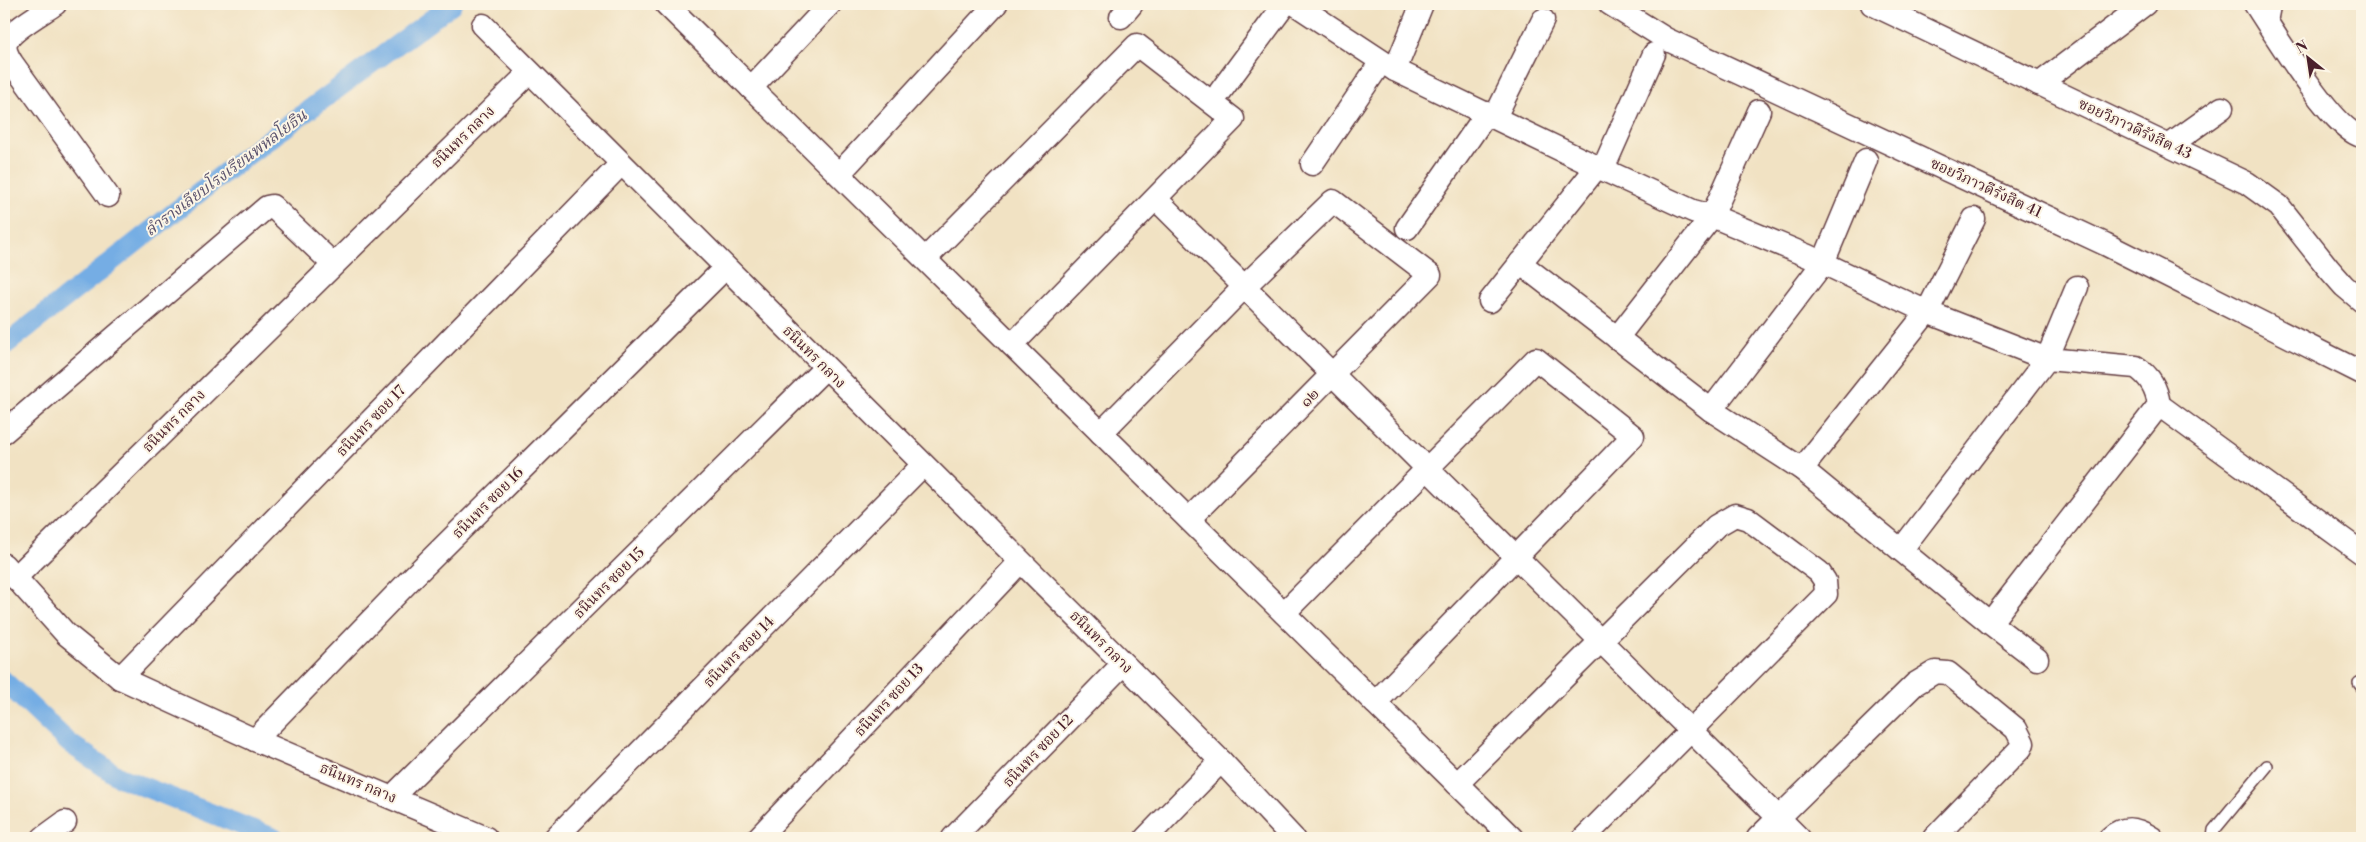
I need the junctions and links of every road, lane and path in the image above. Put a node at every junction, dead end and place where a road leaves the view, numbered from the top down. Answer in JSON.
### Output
{"nodes":[{"id":1,"x":55,"y":4,"type":"edge"},
{"id":2,"x":666,"y":4,"type":"edge"},
{"id":3,"x":830,"y":4,"type":"edge"},
{"id":4,"x":996,"y":4,"type":"edge"},
{"id":5,"x":1285,"y":4,"type":"edge"},
{"id":6,"x":1295,"y":4,"type":"edge"},
{"id":7,"x":1422,"y":4,"type":"edge"},
{"id":8,"x":1610,"y":4,"type":"edge"},
{"id":9,"x":2145,"y":4,"type":"edge"},
{"id":10,"x":2254,"y":4,"type":"edge"},
{"id":11,"x":2275,"y":4,"type":"edge"},
{"id":12,"x":1884,"y":6,"type":"edge"},
{"id":13,"x":1543,"y":20,"type":"dead end"},
{"id":14,"x":483,"y":25,"type":"dead end"},
{"id":15,"x":2270,"y":27,"type":"junction"},
{"id":16,"x":1654,"y":54,"type":"dead end"},
{"id":17,"x":1388,"y":66,"type":"junction"},
{"id":18,"x":529,"y":72,"type":"junction"},
{"id":19,"x":2039,"y":84,"type":"junction"},
{"id":20,"x":751,"y":88,"type":"junction"},
{"id":21,"x":1220,"y":92,"type":"dead end"},
{"id":22,"x":2222,"y":108,"type":"dead end"},
{"id":23,"x":1759,"y":111,"type":"dead end"},
{"id":24,"x":1491,"y":115,"type":"junction"},
{"id":25,"x":2362,"y":136,"type":"edge"},
{"id":26,"x":2170,"y":145,"type":"junction"},
{"id":27,"x":1866,"y":160,"type":"dead end"},
{"id":28,"x":621,"y":164,"type":"junction"},
{"id":29,"x":1312,"y":164,"type":"dead end"},
{"id":30,"x":1600,"y":168,"type":"junction"},
{"id":31,"x":839,"y":174,"type":"junction"},
{"id":32,"x":108,"y":196,"type":"dead end"},
{"id":33,"x":1156,"y":200,"type":"junction"},
{"id":34,"x":1712,"y":216,"type":"junction"},
{"id":35,"x":1974,"y":219,"type":"dead end"},
{"id":36,"x":1407,"y":228,"type":"dead end"},
{"id":37,"x":925,"y":259,"type":"junction"},
{"id":38,"x":1520,"y":263,"type":"junction"},
{"id":39,"x":1823,"y":263,"type":"junction"},
{"id":40,"x":333,"y":264,"type":"junction"},
{"id":41,"x":726,"y":268,"type":"junction"},
{"id":42,"x":1244,"y":287,"type":"junction"},
{"id":43,"x":2077,"y":287,"type":"dead end"},
{"id":44,"x":1490,"y":301,"type":"dead end"},
{"id":45,"x":2362,"y":301,"type":"edge"},
{"id":46,"x":1927,"y":312,"type":"junction"},
{"id":47,"x":1617,"y":338,"type":"junction"},
{"id":48,"x":1012,"y":345,"type":"junction"},
{"id":49,"x":2047,"y":358,"type":"junction"},
{"id":50,"x":825,"y":368,"type":"junction"},
{"id":51,"x":2362,"y":373,"type":"edge"},
{"id":52,"x":1332,"y":375,"type":"junction"},
{"id":53,"x":2159,"y":405,"type":"junction"},
{"id":54,"x":1711,"y":410,"type":"junction"},
{"id":55,"x":4,"y":432,"type":"edge"},
{"id":56,"x":1101,"y":433,"type":"junction"},
{"id":57,"x":923,"y":465,"type":"junction"},
{"id":58,"x":1427,"y":469,"type":"junction"},
{"id":59,"x":1802,"y":469,"type":"junction"},
{"id":60,"x":1189,"y":520,"type":"junction"},
{"id":61,"x":1900,"y":550,"type":"junction"},
{"id":62,"x":2362,"y":553,"type":"edge"},
{"id":63,"x":1517,"y":558,"type":"junction"},
{"id":64,"x":1020,"y":562,"type":"junction"},
{"id":65,"x":9,"y":571,"type":"edge"},
{"id":66,"x":1284,"y":613,"type":"junction"},
{"id":67,"x":1990,"y":623,"type":"junction"},
{"id":68,"x":1601,"y":641,"type":"junction"},
{"id":69,"x":2037,"y":659,"type":"dead end"},
{"id":70,"x":1122,"y":664,"type":"junction"},
{"id":71,"x":120,"y":678,"type":"junction"},
{"id":72,"x":1375,"y":703,"type":"junction"},
{"id":73,"x":1691,"y":731,"type":"junction"},
{"id":74,"x":255,"y":740,"type":"junction"},
{"id":75,"x":1221,"y":762,"type":"junction"},
{"id":76,"x":2267,"y":766,"type":"dead end"},
{"id":77,"x":1457,"y":784,"type":"junction"},
{"id":78,"x":392,"y":797,"type":"junction"},
{"id":79,"x":1778,"y":818,"type":"junction"},
{"id":80,"x":65,"y":822,"type":"dead end"},
{"id":81,"x":43,"y":838,"type":"edge"},
{"id":82,"x":486,"y":838,"type":"edge"},
{"id":83,"x":555,"y":838,"type":"edge"},
{"id":84,"x":758,"y":838,"type":"edge"},
{"id":85,"x":953,"y":838,"type":"edge"},
{"id":86,"x":1146,"y":838,"type":"edge"},
{"id":87,"x":1293,"y":838,"type":"edge"},
{"id":88,"x":1512,"y":838,"type":"edge"},
{"id":89,"x":1584,"y":838,"type":"edge"},
{"id":90,"x":1758,"y":838,"type":"edge"},
{"id":91,"x":1799,"y":838,"type":"edge"},
{"id":92,"x":1934,"y":838,"type":"edge"},
{"id":93,"x":2110,"y":838,"type":"edge"},
{"id":94,"x":2152,"y":838,"type":"edge"},
{"id":95,"x":2213,"y":838,"type":"edge"}],
"edges":[{"from":1,"to":32,"type":"street"},
{"from":2,"to":20,"type":"street"},
{"from":3,"to":20,"type":"street"},
{"from":4,"to":31,"type":"street"},
{"from":5,"to":21,"type":"street"},
{"from":6,"to":17,"type":"street"},
{"from":7,"to":17,"type":"street"},
{"from":8,"to":51,"type":"street","name":"ซอยวิภาวดีรังสิต 41"},
{"from":9,"to":19,"type":"street"},
{"from":10,"to":15,"type":"street"},
{"from":11,"to":15,"type":"lane"},
{"from":12,"to":19,"type":"street","name":"ซอยวิภาวดีรังสิต 43"},
{"from":13,"to":24,"type":"street"},
{"from":14,"to":18,"type":"street"},
{"from":15,"to":25,"type":"street"},
{"from":16,"to":30,"type":"street"},
{"from":17,"to":24,"type":"street"},
{"from":17,"to":29,"type":"street"},
{"from":18,"to":28,"type":"street","name":"ธนินทร กลาง"},
{"from":18,"to":40,"type":"street","name":"ธนินทร กลาง"},
{"from":19,"to":26,"type":"street","name":"ซอยวิภาวดีรังสิต 43"},
{"from":20,"to":31,"type":"street"},
{"from":22,"to":26,"type":"street"},
{"from":23,"to":34,"type":"street"},
{"from":24,"to":30,"type":"street"},
{"from":24,"to":36,"type":"street"},
{"from":26,"to":45,"type":"street","name":"ซอยวิภาวดีรังสิต 43"},
{"from":27,"to":39,"type":"street"},
{"from":28,"to":41,"type":"street","name":"ธนินทร กลาง"},
{"from":28,"to":71,"type":"street","name":"ธนินทร ซอย 17"},
{"from":30,"to":34,"type":"street"},
{"from":30,"to":38,"type":"street"},
{"from":31,"to":37,"type":"street"},
{"from":33,"to":37,"type":"street"},
{"from":33,"to":42,"type":"street"},
{"from":33,"to":48,"type":"street"},
{"from":34,"to":39,"type":"street"},
{"from":34,"to":47,"type":"street"},
{"from":35,"to":46,"type":"street"},
{"from":37,"to":48,"type":"street"},
{"from":38,"to":44,"type":"street"},
{"from":38,"to":47,"type":"street"},
{"from":39,"to":46,"type":"street"},
{"from":39,"to":54,"type":"street"},
{"from":40,"to":55,"type":"street"},
{"from":40,"to":65,"type":"street","name":"ธนินทร กลาง"},
{"from":41,"to":50,"type":"street","name":"ธนินทร กลาง"},
{"from":41,"to":74,"type":"street","name":"ธนินทร ซอย 16"},
{"from":42,"to":52,"type":"street"},
{"from":42,"to":52,"type":"street","name":"๑๒"},
{"from":42,"to":56,"type":"street"},
{"from":43,"to":49,"type":"street"},
{"from":46,"to":49,"type":"street"},
{"from":46,"to":59,"type":"street"},
{"from":47,"to":54,"type":"street"},
{"from":48,"to":56,"type":"street"},
{"from":49,"to":53,"type":"street"},
{"from":49,"to":61,"type":"street"},
{"from":50,"to":57,"type":"street","name":"ธนินทร กลาง"},
{"from":50,"to":78,"type":"street","name":"ธนินทร ซอย 15"},
{"from":52,"to":58,"type":"street"},
{"from":52,"to":60,"type":"street","name":"๑๒"},
{"from":53,"to":62,"type":"street"},
{"from":53,"to":67,"type":"street"},
{"from":54,"to":59,"type":"street"},
{"from":56,"to":60,"type":"street"},
{"from":57,"to":64,"type":"street","name":"ธนินทร กลาง"},
{"from":57,"to":83,"type":"street","name":"ธนินทร ซอย 14"},
{"from":58,"to":63,"type":"street"},
{"from":58,"to":63,"type":"street"},
{"from":58,"to":66,"type":"street"},
{"from":59,"to":61,"type":"street"},
{"from":60,"to":66,"type":"street"},
{"from":61,"to":67,"type":"street"},
{"from":63,"to":68,"type":"street"},
{"from":63,"to":72,"type":"street"},
{"from":64,"to":70,"type":"street","name":"ธนินทร กลาง"},
{"from":64,"to":84,"type":"street","name":"ธนินทร ซอย 13"},
{"from":65,"to":71,"type":"street","name":"ธนินทร กลาง"},
{"from":66,"to":72,"type":"street"},
{"from":67,"to":69,"type":"street"},
{"from":68,"to":73,"type":"street"},
{"from":68,"to":73,"type":"street"},
{"from":68,"to":77,"type":"street"},
{"from":70,"to":75,"type":"street","name":"ธนินทร กลาง"},
{"from":70,"to":85,"type":"street","name":"ธนินทร ซอย 12"},
{"from":71,"to":74,"type":"street","name":"ธนินทร กลาง"},
{"from":72,"to":77,"type":"street"},
{"from":73,"to":79,"type":"street"},
{"from":73,"to":89,"type":"street"},
{"from":74,"to":78,"type":"street","name":"ธนินทร กลาง"},
{"from":75,"to":86,"type":"street"},
{"from":75,"to":87,"type":"street","name":"ธนินทร กลาง"},
{"from":76,"to":95,"type":"lane"},
{"from":77,"to":88,"type":"street"},
{"from":78,"to":82,"type":"street","name":"ธนินทร กลาง"},
{"from":79,"to":90,"type":"street"},
{"from":79,"to":91,"type":"street"},
{"from":79,"to":92,"type":"street"},
{"from":80,"to":81,"type":"street"},
{"from":93,"to":94,"type":"street"}]}
